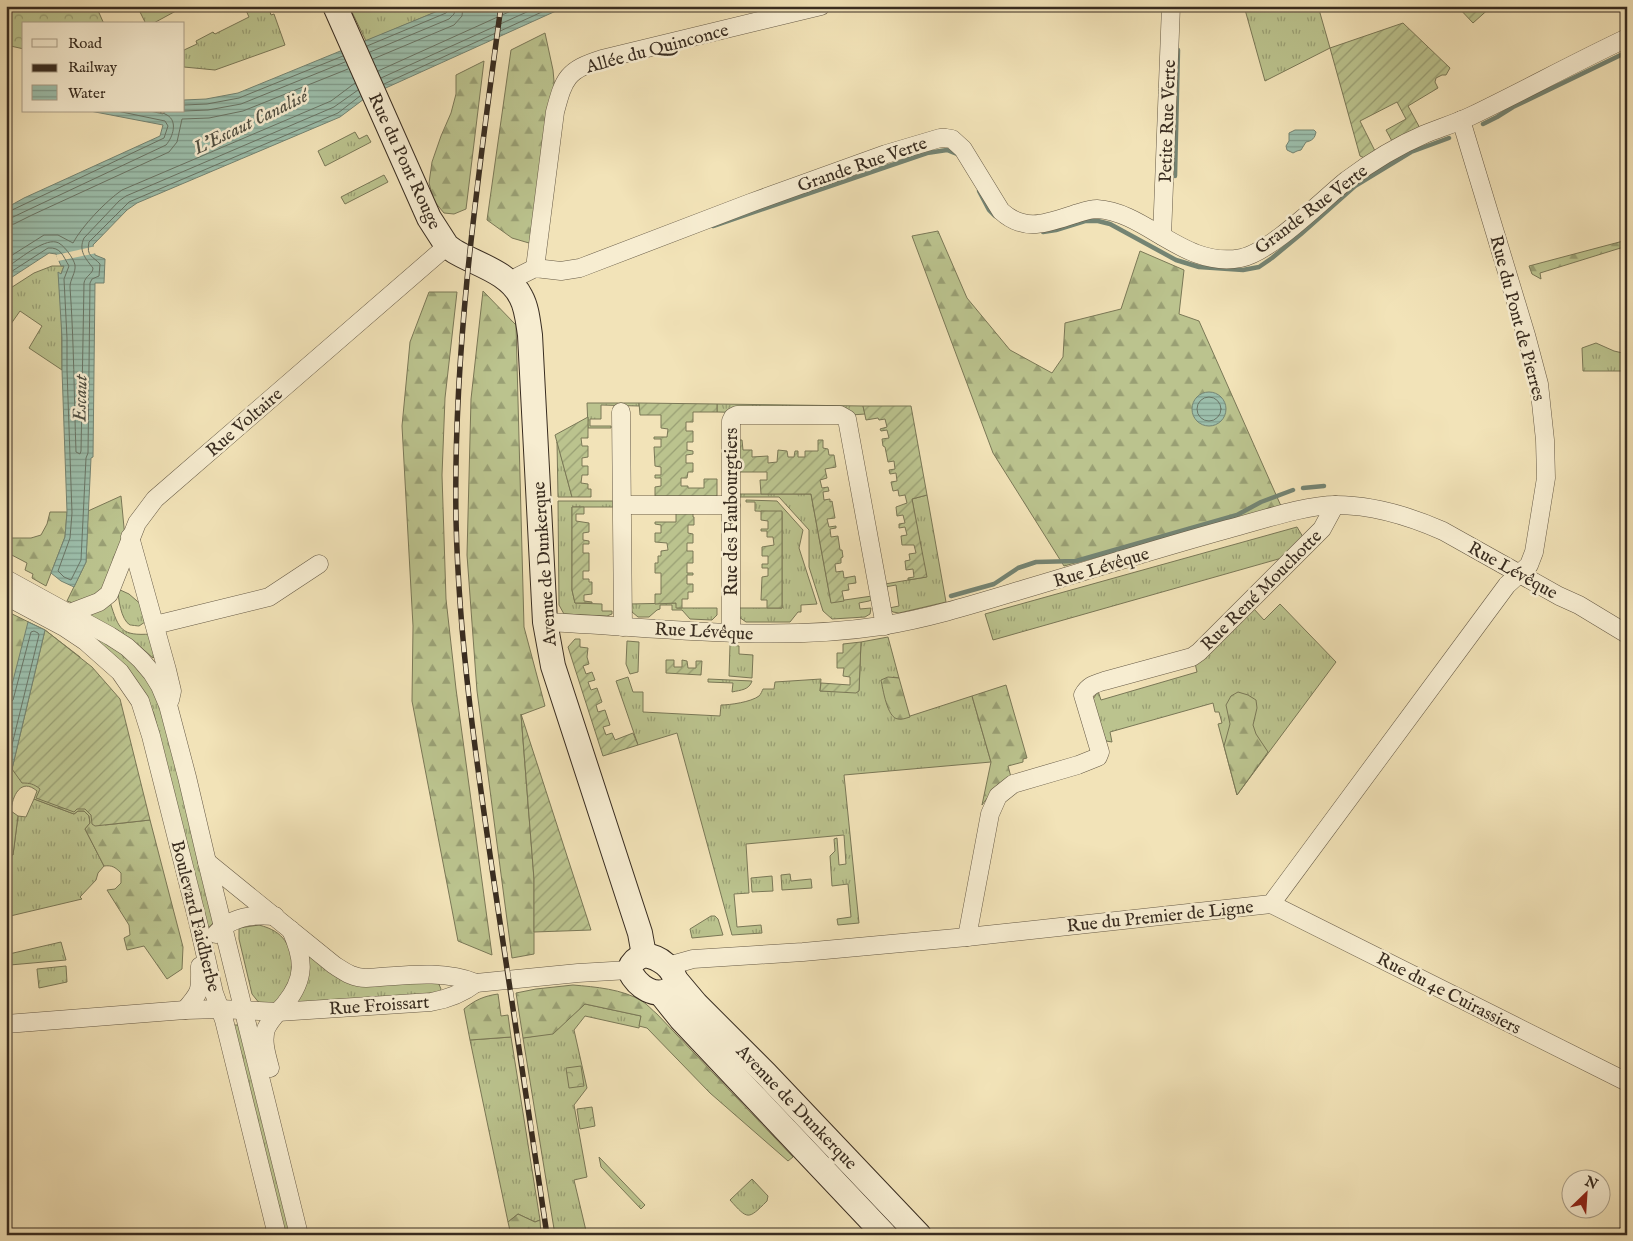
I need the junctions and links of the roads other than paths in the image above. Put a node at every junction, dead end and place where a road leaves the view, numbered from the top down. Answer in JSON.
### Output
{"nodes":[{"id":1,"x":335,"y":6,"type":"edge"},
{"id":2,"x":821,"y":6,"type":"edge"},
{"id":3,"x":1171,"y":6,"type":"edge"},
{"id":4,"x":1627,"y":38,"type":"edge"},
{"id":5,"x":1461,"y":120,"type":"junction"},
{"id":6,"x":1162,"y":236,"type":"junction"},
{"id":7,"x":448,"y":246,"type":"junction"},
{"id":8,"x":536,"y":268,"type":"junction"},
{"id":9,"x":510,"y":284,"type":"junction"},
{"id":10,"x":621,"y":412,"type":"dead end"},
{"id":11,"x":623,"y":505,"type":"junction"},
{"id":12,"x":731,"y":505,"type":"junction"},
{"id":13,"x":1335,"y":505,"type":"junction"},
{"id":14,"x":130,"y":537,"type":"junction"},
{"id":15,"x":319,"y":564,"type":"dead end"},
{"id":16,"x":1519,"y":573,"type":"junction"},
{"id":17,"x":6,"y":579,"type":"edge"},
{"id":18,"x":6,"y":596,"type":"edge"},
{"id":19,"x":67,"y":620,"type":"junction"},
{"id":20,"x":544,"y":622,"type":"junction"},
{"id":21,"x":155,"y":625,"type":"junction"},
{"id":22,"x":885,"y":626,"type":"junction"},
{"id":23,"x":624,"y":627,"type":"junction"},
{"id":24,"x":731,"y":633,"type":"junction"},
{"id":25,"x":1627,"y":634,"type":"edge"},
{"id":26,"x":168,"y":705,"type":"junction"},
{"id":27,"x":207,"y":862,"type":"junction"},
{"id":28,"x":1271,"y":904,"type":"junction"},
{"id":29,"x":274,"y":916,"type":"junction"},
{"id":30,"x":223,"y":927,"type":"junction"},
{"id":31,"x":291,"y":930,"type":"junction"},
{"id":32,"x":967,"y":937,"type":"junction"},
{"id":33,"x":206,"y":956,"type":"junction"},
{"id":34,"x":636,"y":962,"type":"junction"},
{"id":35,"x":668,"y":980,"type":"junction"},
{"id":36,"x":476,"y":983,"type":"junction"},
{"id":37,"x":220,"y":1009,"type":"junction"},
{"id":38,"x":185,"y":1010,"type":"junction"},
{"id":39,"x":244,"y":1010,"type":"junction"},
{"id":40,"x":278,"y":1012,"type":"junction"},
{"id":41,"x":6,"y":1024,"type":"edge"},
{"id":42,"x":1627,"y":1082,"type":"edge"},
{"id":43,"x":281,"y":1162,"type":"junction"},
{"id":44,"x":277,"y":1235,"type":"edge"},
{"id":45,"x":299,"y":1235,"type":"edge"},
{"id":46,"x":885,"y":1235,"type":"edge"},
{"id":47,"x":920,"y":1235,"type":"edge"}],
"edges":[{"from":1,"to":7,"type":"main road","name":"Rue du Pont Rouge"},
{"from":2,"to":8,"type":"street","name":"Allée du Quinconce"},
{"from":3,"to":6,"type":"street","name":"Petite Rue Verte"},
{"from":4,"to":5,"type":"street","name":"Grande Rue Verte"},
{"from":5,"to":6,"type":"street","name":"Grande Rue Verte"},
{"from":5,"to":16,"type":"street","name":"Rue du Pont de Pierres"},
{"from":6,"to":8,"type":"street","name":"Grande Rue Verte"},
{"from":7,"to":9,"type":"main road","name":"Rue du Pont Rouge"},
{"from":7,"to":14,"type":"street","name":"Rue Voltaire"},
{"from":8,"to":9,"type":"street"},
{"from":9,"to":20,"type":"main road","name":"Avenue de Dunkerque"},
{"from":10,"to":11,"type":"street"},
{"from":11,"to":12,"type":"street"},
{"from":11,"to":23,"type":"street"},
{"from":12,"to":22,"type":"street","name":"Rue des Faubourgtiers"},
{"from":12,"to":24,"type":"street","name":"Rue des Faubourgtiers"},
{"from":13,"to":16,"type":"street","name":"Rue Lévêque"},
{"from":13,"to":22,"type":"street","name":"Rue Lévêque"},
{"from":13,"to":32,"type":"street","name":"Rue René Mouchotte"},
{"from":14,"to":19,"type":"street","name":"Rue Voltaire"},
{"from":14,"to":21,"type":"street","name":"Boulevard Faidherbe"},
{"from":15,"to":21,"type":"street"},
{"from":16,"to":25,"type":"street","name":"Rue Lévêque"},
{"from":16,"to":28,"type":"street","name":"Rue du Premier de Ligne"},
{"from":17,"to":19,"type":"street"},
{"from":18,"to":19,"type":"street"},
{"from":19,"to":26,"type":"street","name":"Boulevard Faidherbe"},
{"from":19,"to":33,"type":"street","name":"Boulevard Faidherbe"},
{"from":20,"to":23,"type":"street","name":"Rue Lévêque"},
{"from":20,"to":34,"type":"main road","name":"Avenue de Dunkerque"},
{"from":21,"to":26,"type":"street","name":"Boulevard Faidherbe"},
{"from":22,"to":24,"type":"street","name":"Rue Lévêque"},
{"from":23,"to":24,"type":"street","name":"Rue Lévêque"},
{"from":26,"to":27,"type":"street","name":"Boulevard Faidherbe"},
{"from":27,"to":29,"type":"street","name":"Rue Froissart"},
{"from":27,"to":30,"type":"street","name":"Boulevard Faidherbe"},
{"from":28,"to":32,"type":"street","name":"Rue du Premier de Ligne"},
{"from":28,"to":42,"type":"street","name":"Rue du 4e Cuirassiers"},
{"from":29,"to":30,"type":"street"},
{"from":29,"to":31,"type":"street","name":"Rue Froissart"},
{"from":30,"to":33,"type":"street"},
{"from":30,"to":39,"type":"street","name":"Boulevard Faidherbe"},
{"from":31,"to":36,"type":"street","name":"Rue Froissart"},
{"from":31,"to":40,"type":"street","name":"Rue Froissart"},
{"from":32,"to":35,"type":"street","name":"Rue du Premier de Ligne"},
{"from":33,"to":37,"type":"street","name":"Boulevard Faidherbe"},
{"from":33,"to":38,"type":"street"},
{"from":33,"to":39,"type":"street"},
{"from":34,"to":35,"type":"main road","name":"Avenue de Dunkerque"},
{"from":34,"to":35,"type":"main road","name":"Avenue de Dunkerque"},
{"from":34,"to":36,"type":"street","name":"Rue Froissart"},
{"from":35,"to":46,"type":"main road","name":"Avenue de Dunkerque"},
{"from":35,"to":47,"type":"main road","name":"Avenue de Dunkerque"},
{"from":36,"to":40,"type":"street","name":"Rue Froissart"},
{"from":37,"to":38,"type":"street","name":"Rue Froissart"},
{"from":37,"to":39,"type":"street","name":"Rue Froissart"},
{"from":37,"to":44,"type":"street","name":"Boulevard Faidherbe"},
{"from":38,"to":41,"type":"street","name":"Rue Froissart"},
{"from":39,"to":40,"type":"street","name":"Rue Froissart"},
{"from":39,"to":43,"type":"street","name":"Boulevard Faidherbe"},
{"from":40,"to":43,"type":"street"},
{"from":43,"to":45,"type":"street","name":"Boulevard Faidherbe"}]}
